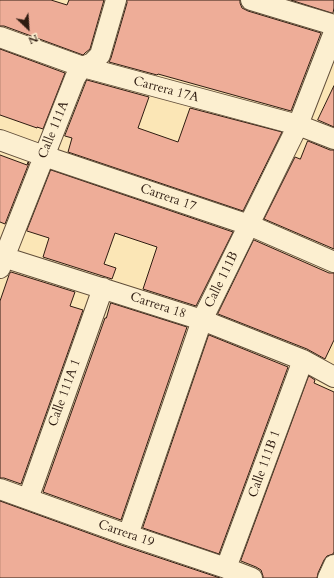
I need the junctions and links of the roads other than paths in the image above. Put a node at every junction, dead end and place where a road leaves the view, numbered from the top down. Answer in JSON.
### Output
{"nodes":[{"id":1,"x":116,"y":0,"type":"edge"},
{"id":2,"x":251,"y":0,"type":"edge"},
{"id":3,"x":334,"y":25,"type":"edge"},
{"id":4,"x":334,"y":32,"type":"edge"},
{"id":5,"x":0,"y":37,"type":"edge"},
{"id":6,"x":83,"y":67,"type":"junction"},
{"id":7,"x":298,"y":125,"type":"junction"},
{"id":8,"x":334,"y":138,"type":"edge"},
{"id":9,"x":0,"y":140,"type":"edge"},
{"id":10,"x":44,"y":156,"type":"junction"},
{"id":11,"x":248,"y":225,"type":"junction"},
{"id":12,"x":1,"y":260,"type":"edge"},
{"id":13,"x":334,"y":262,"type":"edge"},
{"id":14,"x":103,"y":288,"type":"junction"},
{"id":15,"x":202,"y":320,"type":"junction"},
{"id":16,"x":302,"y":360,"type":"junction"},
{"id":17,"x":334,"y":377,"type":"edge"},
{"id":18,"x":0,"y":489,"type":"edge"},
{"id":19,"x":28,"y":499,"type":"junction"},
{"id":20,"x":128,"y":535,"type":"junction"},
{"id":21,"x":334,"y":565,"type":"edge"},
{"id":22,"x":226,"y":568,"type":"junction"},
{"id":23,"x":252,"y":578,"type":"edge"},
{"id":24,"x":328,"y":578,"type":"edge"}],
"edges":[{"from":1,"to":6,"type":"street","name":"Calle 111A"},
{"from":2,"to":3,"type":"street"},
{"from":4,"to":7,"type":"street","name":"Calle 111B"},
{"from":5,"to":6,"type":"street","name":"Carrera 17A"},
{"from":6,"to":7,"type":"street","name":"Carrera 17A"},
{"from":6,"to":10,"type":"street","name":"Calle 111A"},
{"from":7,"to":8,"type":"street","name":"Carrera 17A"},
{"from":7,"to":11,"type":"street","name":"Calle 111B"},
{"from":9,"to":10,"type":"street","name":"Carrera 17"},
{"from":10,"to":11,"type":"street","name":"Carrera 17"},
{"from":10,"to":12,"type":"street","name":"Calle 111A"},
{"from":11,"to":13,"type":"street","name":"Carrera 17"},
{"from":11,"to":15,"type":"street","name":"Calle 111B"},
{"from":12,"to":14,"type":"street","name":"Carrera 18"},
{"from":14,"to":15,"type":"street","name":"Carrera 18"},
{"from":14,"to":19,"type":"street","name":"Calle 111A 1"},
{"from":15,"to":16,"type":"street","name":"Carrera 18"},
{"from":15,"to":20,"type":"street","name":"Calle 111B"},
{"from":16,"to":17,"type":"street","name":"Carrera 18"},
{"from":16,"to":22,"type":"street","name":"Calle 111B 1"},
{"from":18,"to":19,"type":"street","name":"Carrera 19"},
{"from":19,"to":20,"type":"street","name":"Carrera 19"},
{"from":20,"to":22,"type":"street","name":"Carrera 19"},
{"from":21,"to":24,"type":"street"},
{"from":22,"to":23,"type":"street","name":"Carrera 19"}]}
